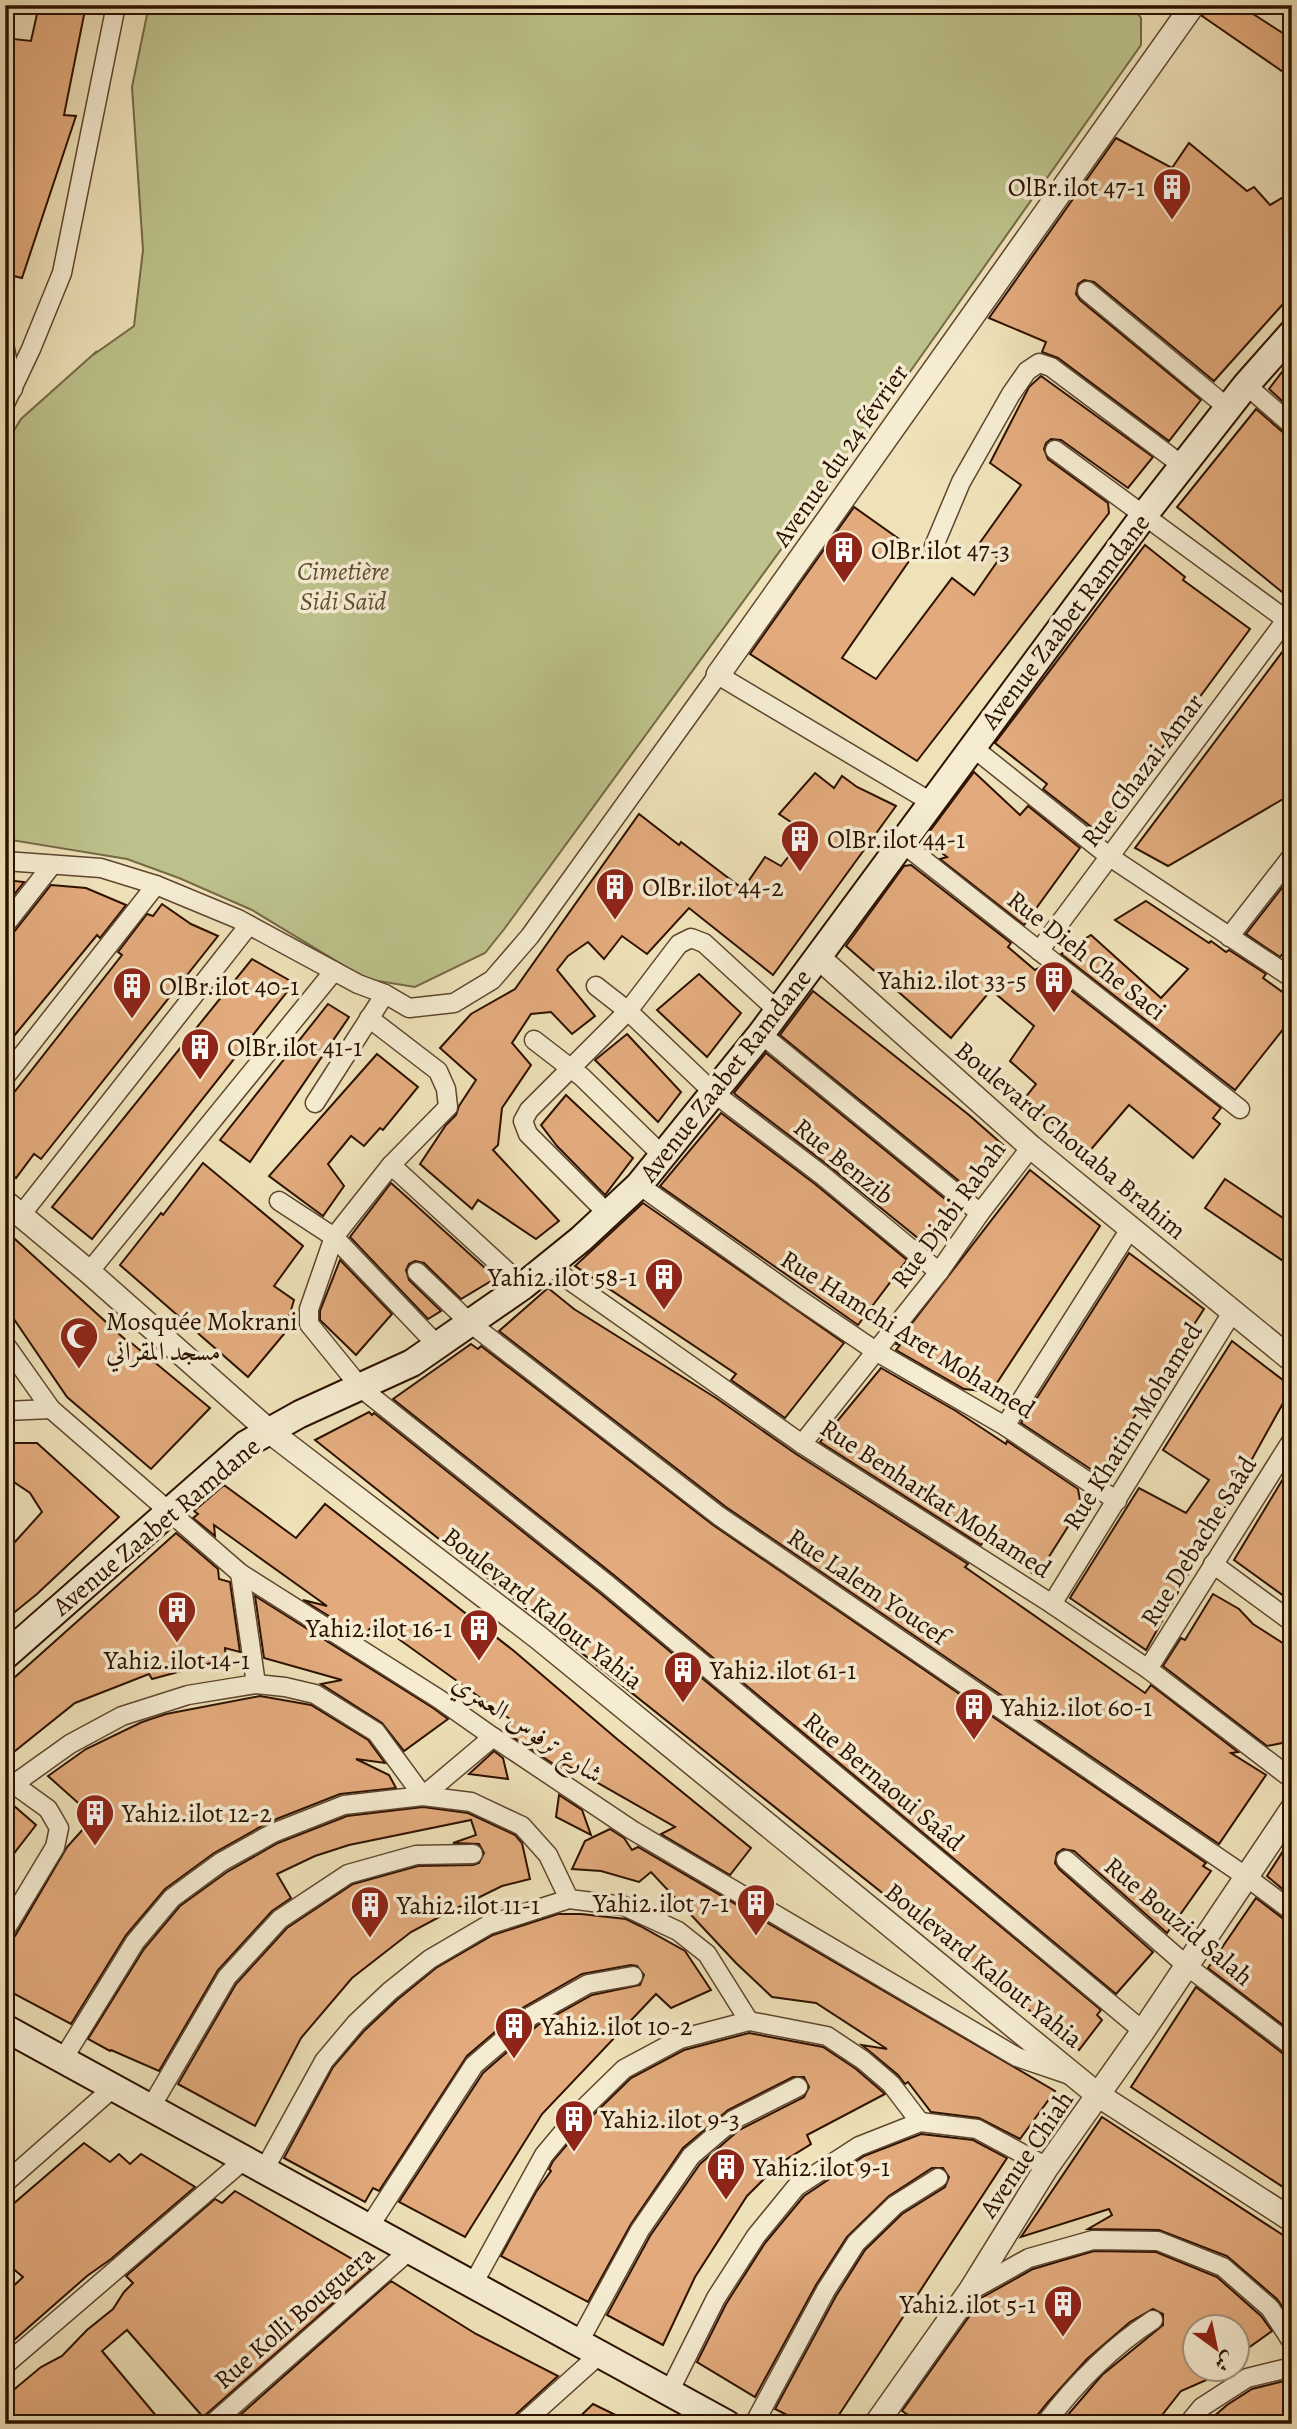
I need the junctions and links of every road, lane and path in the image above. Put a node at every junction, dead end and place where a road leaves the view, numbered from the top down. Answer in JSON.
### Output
{"nodes":[{"id":1,"x":116,"y":5,"type":"edge"},
{"id":2,"x":1193,"y":5,"type":"edge"},
{"id":3,"x":1087,"y":291,"type":"dead end"},
{"id":4,"x":1292,"y":333,"type":"edge"},
{"id":5,"x":5,"y":349,"type":"edge"},
{"id":6,"x":1246,"y":385,"type":"junction"},
{"id":7,"x":9,"y":396,"type":"edge"},
{"id":8,"x":1228,"y":408,"type":"junction"},
{"id":9,"x":1292,"y":425,"type":"edge"},
{"id":10,"x":1055,"y":450,"type":"dead end"},
{"id":11,"x":1183,"y":466,"type":"junction"},
{"id":12,"x":1145,"y":514,"type":"junction"},
{"id":13,"x":934,"y":545,"type":"dead end"},
{"id":14,"x":1289,"y":622,"type":"edge"},
{"id":15,"x":718,"y":675,"type":"junction"},
{"id":16,"x":971,"y":746,"type":"junction"},
{"id":17,"x":930,"y":803,"type":"junction"},
{"id":18,"x":901,"y":842,"type":"junction"},
{"id":19,"x":1292,"y":856,"type":"edge"},
{"id":20,"x":1110,"y":857,"type":"junction"},
{"id":21,"x":5,"y":861,"type":"edge"},
{"id":22,"x":52,"y":865,"type":"junction"},
{"id":23,"x":156,"y":885,"type":"junction"},
{"id":24,"x":5,"y":925,"type":"edge"},
{"id":25,"x":249,"y":925,"type":"junction"},
{"id":26,"x":1230,"y":937,"type":"junction"},
{"id":27,"x":1039,"y":951,"type":"junction"},
{"id":28,"x":818,"y":957,"type":"junction"},
{"id":29,"x":334,"y":971,"type":"junction"},
{"id":30,"x":1292,"y":978,"type":"edge"},
{"id":31,"x":596,"y":986,"type":"dead end"},
{"id":32,"x":384,"y":994,"type":"junction"},
{"id":33,"x":777,"y":1010,"type":"junction"},
{"id":34,"x":628,"y":1011,"type":"junction"},
{"id":35,"x":369,"y":1018,"type":"junction"},
{"id":36,"x":761,"y":1034,"type":"junction"},
{"id":37,"x":534,"y":1040,"type":"dead end"},
{"id":38,"x":570,"y":1068,"type":"junction"},
{"id":39,"x":5,"y":1077,"type":"edge"},
{"id":40,"x":713,"y":1093,"type":"junction"},
{"id":41,"x":315,"y":1103,"type":"dead end"},
{"id":42,"x":1240,"y":1109,"type":"dead end"},
{"id":43,"x":1031,"y":1147,"type":"junction"},
{"id":44,"x":663,"y":1156,"type":"junction"},
{"id":45,"x":391,"y":1165,"type":"junction"},
{"id":46,"x":639,"y":1185,"type":"junction"},
{"id":47,"x":279,"y":1201,"type":"dead end"},
{"id":48,"x":13,"y":1209,"type":"edge"},
{"id":49,"x":980,"y":1213,"type":"junction"},
{"id":50,"x":608,"y":1214,"type":"junction"},
{"id":51,"x":1130,"y":1229,"type":"junction"},
{"id":52,"x":334,"y":1237,"type":"junction"},
{"id":53,"x":549,"y":1266,"type":"junction"},
{"id":54,"x":89,"y":1272,"type":"junction"},
{"id":55,"x":417,"y":1272,"type":"dead end"},
{"id":56,"x":939,"y":1272,"type":"junction"},
{"id":57,"x":523,"y":1286,"type":"junction"},
{"id":58,"x":1233,"y":1311,"type":"junction"},
{"id":59,"x":470,"y":1323,"type":"junction"},
{"id":60,"x":5,"y":1344,"type":"edge"},
{"id":61,"x":437,"y":1345,"type":"junction"},
{"id":62,"x":877,"y":1352,"type":"junction"},
{"id":63,"x":1292,"y":1360,"type":"edge"},
{"id":64,"x":360,"y":1388,"type":"junction"},
{"id":65,"x":51,"y":1409,"type":"junction"},
{"id":66,"x":5,"y":1411,"type":"edge"},
{"id":67,"x":1005,"y":1426,"type":"junction"},
{"id":68,"x":269,"y":1431,"type":"junction"},
{"id":69,"x":802,"y":1444,"type":"junction"},
{"id":70,"x":1289,"y":1453,"type":"edge"},
{"id":71,"x":1117,"y":1501,"type":"junction"},
{"id":72,"x":167,"y":1512,"type":"junction"},
{"id":73,"x":1213,"y":1564,"type":"junction"},
{"id":74,"x":240,"y":1573,"type":"junction"},
{"id":75,"x":1052,"y":1604,"type":"junction"},
{"id":76,"x":1292,"y":1622,"type":"edge"},
{"id":77,"x":5,"y":1656,"type":"edge"},
{"id":78,"x":1148,"y":1670,"type":"junction"},
{"id":79,"x":256,"y":1684,"type":"junction"},
{"id":80,"x":493,"y":1737,"type":"junction"},
{"id":81,"x":1292,"y":1779,"type":"edge"},
{"id":82,"x":9,"y":1781,"type":"edge"},
{"id":83,"x":424,"y":1796,"type":"junction"},
{"id":84,"x":1292,"y":1809,"type":"edge"},
{"id":85,"x":473,"y":1854,"type":"dead end"},
{"id":86,"x":1066,"y":1860,"type":"dead end"},
{"id":87,"x":1248,"y":1878,"type":"junction"},
{"id":88,"x":569,"y":1899,"type":"junction"},
{"id":89,"x":1292,"y":1911,"type":"edge"},
{"id":90,"x":5,"y":1930,"type":"edge"},
{"id":91,"x":1187,"y":1966,"type":"junction"},
{"id":92,"x":633,"y":1976,"type":"dead end"},
{"id":93,"x":749,"y":2021,"type":"junction"},
{"id":94,"x":1143,"y":2031,"type":"junction"},
{"id":95,"x":7,"y":2032,"type":"edge"},
{"id":96,"x":1292,"y":2046,"type":"edge"},
{"id":97,"x":63,"y":2059,"type":"junction"},
{"id":98,"x":1077,"y":2077,"type":"junction"},
{"id":99,"x":114,"y":2087,"type":"junction"},
{"id":100,"x":798,"y":2087,"type":"dead end"},
{"id":101,"x":1098,"y":2095,"type":"junction"},
{"id":102,"x":151,"y":2107,"type":"junction"},
{"id":103,"x":920,"y":2122,"type":"junction"},
{"id":104,"x":255,"y":2164,"type":"junction"},
{"id":105,"x":1047,"y":2167,"type":"junction"},
{"id":106,"x":937,"y":2178,"type":"dead end"},
{"id":107,"x":5,"y":2183,"type":"edge"},
{"id":108,"x":1292,"y":2220,"type":"edge"},
{"id":109,"x":369,"y":2227,"type":"junction"},
{"id":110,"x":410,"y":2250,"type":"junction"},
{"id":111,"x":473,"y":2284,"type":"junction"},
{"id":112,"x":970,"y":2291,"type":"junction"},
{"id":113,"x":1153,"y":2320,"type":"dead end"},
{"id":114,"x":1292,"y":2342,"type":"edge"},
{"id":115,"x":589,"y":2348,"type":"junction"},
{"id":116,"x":5,"y":2365,"type":"edge"},
{"id":117,"x":1292,"y":2367,"type":"edge"},
{"id":118,"x":669,"y":2392,"type":"junction"},
{"id":119,"x":212,"y":2424,"type":"edge"},
{"id":120,"x":522,"y":2424,"type":"edge"},
{"id":121,"x":727,"y":2424,"type":"edge"},
{"id":122,"x":754,"y":2424,"type":"edge"},
{"id":123,"x":876,"y":2424,"type":"edge"},
{"id":124,"x":1045,"y":2424,"type":"edge"},
{"id":125,"x":1188,"y":2424,"type":"edge"}],
"edges":[{"from":1,"to":7,"type":"street"},
{"from":2,"to":15,"type":"street","name":"Avenue du 24 février"},
{"from":3,"to":8,"type":"street"},
{"from":4,"to":6,"type":"main road","name":"Avenue Zaabet Ramdane"},
{"from":5,"to":7,"type":"street"},
{"from":6,"to":8,"type":"main road","name":"Avenue Zaabet Ramdane"},
{"from":6,"to":9,"type":"street"},
{"from":8,"to":11,"type":"main road","name":"Avenue Zaabet Ramdane"},
{"from":10,"to":12,"type":"street"},
{"from":11,"to":12,"type":"main road","name":"Avenue Zaabet Ramdane"},
{"from":11,"to":13,"type":"street"},
{"from":12,"to":14,"type":"street"},
{"from":12,"to":16,"type":"main road","name":"Avenue Zaabet Ramdane"},
{"from":14,"to":20,"type":"street","name":"Rue Ghazai Amar"},
{"from":15,"to":17,"type":"street"},
{"from":15,"to":32,"type":"street","name":"Avenue du 24 février"},
{"from":16,"to":17,"type":"main road","name":"Avenue Zaabet Ramdane"},
{"from":16,"to":20,"type":"street"},
{"from":17,"to":18,"type":"main road","name":"Avenue Zaabet Ramdane"},
{"from":18,"to":27,"type":"street","name":"Rue Dieh Che Saci"},
{"from":18,"to":28,"type":"main road","name":"Avenue Zaabet Ramdane"},
{"from":19,"to":26,"type":"street"},
{"from":20,"to":26,"type":"street"},
{"from":20,"to":27,"type":"street","name":"Rue Ghazai Amar"},
{"from":21,"to":22,"type":"street","name":"Avenue du 24 février"},
{"from":22,"to":23,"type":"street","name":"Avenue du 24 février"},
{"from":22,"to":24,"type":"street"},
{"from":23,"to":25,"type":"street","name":"Avenue du 24 février"},
{"from":23,"to":39,"type":"street"},
{"from":25,"to":29,"type":"street","name":"Avenue du 24 février"},
{"from":25,"to":48,"type":"street"},
{"from":26,"to":30,"type":"street"},
{"from":27,"to":42,"type":"street","name":"Rue Dieh Che Saci"},
{"from":28,"to":33,"type":"main road","name":"Avenue Zaabet Ramdane"},
{"from":28,"to":43,"type":"street","name":"Boulevard Chouaba Brahim"},
{"from":29,"to":32,"type":"street","name":"Avenue du 24 février"},
{"from":29,"to":54,"type":"street"},
{"from":31,"to":34,"type":"street","name":"Rue Benzib"},
{"from":32,"to":35,"type":"street"},
{"from":33,"to":34,"type":"street"},
{"from":33,"to":36,"type":"main road","name":"Avenue Zaabet Ramdane"},
{"from":34,"to":38,"type":"street"},
{"from":34,"to":40,"type":"street","name":"Rue Benzib"},
{"from":35,"to":41,"type":"street"},
{"from":35,"to":45,"type":"street"},
{"from":36,"to":40,"type":"main road","name":"Avenue Zaabet Ramdane"},
{"from":36,"to":49,"type":"street"},
{"from":37,"to":38,"type":"street"},
{"from":38,"to":44,"type":"street"},
{"from":38,"to":50,"type":"street"},
{"from":40,"to":44,"type":"main road","name":"Avenue Zaabet Ramdane"},
{"from":40,"to":56,"type":"street","name":"Rue Benzib"},
{"from":43,"to":49,"type":"street","name":"Rue Djabi Rabah"},
{"from":43,"to":51,"type":"street","name":"Boulevard Chouaba Brahim"},
{"from":44,"to":46,"type":"main road","name":"Avenue Zaabet Ramdane"},
{"from":45,"to":52,"type":"street"},
{"from":45,"to":57,"type":"street"},
{"from":46,"to":50,"type":"main road","name":"Avenue Zaabet Ramdane"},
{"from":46,"to":62,"type":"street","name":"Rue Hamchi Aret Mohamed"},
{"from":47,"to":52,"type":"street"},
{"from":48,"to":54,"type":"street","name":"Boulevard Kalout Yahia"},
{"from":49,"to":56,"type":"street","name":"Rue Djabi Rabah"},
{"from":50,"to":53,"type":"main road","name":"Avenue Zaabet Ramdane"},
{"from":51,"to":58,"type":"street","name":"Boulevard Chouaba Brahim"},
{"from":51,"to":67,"type":"street"},
{"from":52,"to":61,"type":"street"},
{"from":52,"to":64,"type":"street","name":"Rue Bernaoui Saâd"},
{"from":53,"to":57,"type":"main road","name":"Avenue Zaabet Ramdane"},
{"from":53,"to":69,"type":"street","name":"Rue Benharkat Mohamed"},
{"from":54,"to":68,"type":"street","name":"Boulevard Kalout Yahia"},
{"from":55,"to":59,"type":"street","name":"Rue Lalem Youcef"},
{"from":56,"to":62,"type":"street","name":"Rue Djabi Rabah"},
{"from":57,"to":59,"type":"main road","name":"Avenue Zaabet Ramdane"},
{"from":58,"to":63,"type":"street","name":"Boulevard Chouaba Brahim"},
{"from":58,"to":71,"type":"street","name":"Rue Khatim Mohamed"},
{"from":59,"to":61,"type":"main road","name":"Avenue Zaabet Ramdane"},
{"from":59,"to":87,"type":"street","name":"Rue Lalem Youcef"},
{"from":60,"to":65,"type":"street","name":"شارع ترفوس العمري"},
{"from":61,"to":64,"type":"main road","name":"Avenue Zaabet Ramdane"},
{"from":62,"to":67,"type":"street","name":"Rue Hamchi Aret Mohamed"},
{"from":62,"to":69,"type":"street","name":"Rue Djabi Rabah"},
{"from":64,"to":68,"type":"main road","name":"Avenue Zaabet Ramdane"},
{"from":64,"to":94,"type":"street","name":"Rue Bernaoui Saâd"},
{"from":65,"to":66,"type":"street"},
{"from":65,"to":72,"type":"street","name":"شارع ترفوس العمري"},
{"from":67,"to":71,"type":"street","name":"Rue Hamchi Aret Mohamed"},
{"from":68,"to":72,"type":"main road","name":"Avenue Zaabet Ramdane"},
{"from":68,"to":98,"type":"street","name":"Boulevard Kalout Yahia"},
{"from":69,"to":75,"type":"street","name":"Rue Benharkat Mohamed"},
{"from":70,"to":73,"type":"street","name":"Rue Debache Saâd"},
{"from":71,"to":75,"type":"street","name":"Rue Khatim Mohamed"},
{"from":72,"to":74,"type":"street","name":"شارع ترفوس العمري"},
{"from":72,"to":77,"type":"main road","name":"Avenue Zaabet Ramdane"},
{"from":73,"to":76,"type":"street"},
{"from":73,"to":78,"type":"street","name":"Rue Debache Saâd"},
{"from":74,"to":79,"type":"street"},
{"from":74,"to":80,"type":"street","name":"شارع ترفوس العمري"},
{"from":75,"to":78,"type":"street","name":"Rue Benharkat Mohamed"},
{"from":78,"to":81,"type":"street","name":"Rue Benharkat Mohamed"},
{"from":79,"to":82,"type":"street"},
{"from":79,"to":83,"type":"street"},
{"from":80,"to":83,"type":"street"},
{"from":80,"to":98,"type":"street","name":"شارع ترفوس العمري"},
{"from":82,"to":90,"type":"street"},
{"from":83,"to":88,"type":"street"},
{"from":83,"to":97,"type":"street"},
{"from":84,"to":87,"type":"street","name":"Avenue Chiah"},
{"from":85,"to":102,"type":"street"},
{"from":86,"to":91,"type":"street","name":"Rue Bouzid Salah"},
{"from":87,"to":89,"type":"street","name":"Rue Lalem Youcef"},
{"from":87,"to":91,"type":"street","name":"Avenue Chiah"},
{"from":88,"to":93,"type":"street"},
{"from":88,"to":104,"type":"street"},
{"from":91,"to":94,"type":"street","name":"Avenue Chiah"},
{"from":91,"to":96,"type":"street","name":"Rue Bouzid Salah"},
{"from":92,"to":109,"type":"street"},
{"from":93,"to":103,"type":"street"},
{"from":93,"to":111,"type":"street"},
{"from":94,"to":101,"type":"street","name":"Avenue Chiah"},
{"from":95,"to":97,"type":"main road"},
{"from":97,"to":99,"type":"main road"},
{"from":98,"to":101,"type":"street","name":"Boulevard Kalout Yahia"},
{"from":99,"to":102,"type":"main road"},
{"from":99,"to":107,"type":"street"},
{"from":100,"to":115,"type":"street"},
{"from":101,"to":105,"type":"street","name":"Avenue Chiah"},
{"from":101,"to":108,"type":"street","name":"Boulevard Kalout Yahia"},
{"from":102,"to":104,"type":"main road"},
{"from":103,"to":105,"type":"street"},
{"from":103,"to":118,"type":"street"},
{"from":104,"to":109,"type":"main road"},
{"from":104,"to":116,"type":"street"},
{"from":105,"to":112,"type":"street","name":"Avenue Chiah"},
{"from":106,"to":122,"type":"street"},
{"from":109,"to":110,"type":"main road"},
{"from":110,"to":111,"type":"main road"},
{"from":110,"to":119,"type":"street","name":"Rue Kolli Bouguera"},
{"from":111,"to":115,"type":"main road"},
{"from":112,"to":114,"type":"street"},
{"from":112,"to":123,"type":"street","name":"Avenue Chiah"},
{"from":113,"to":124,"type":"street"},
{"from":115,"to":118,"type":"main road"},
{"from":115,"to":120,"type":"street"},
{"from":117,"to":125,"type":"street"},
{"from":118,"to":121,"type":"main road"}]}
